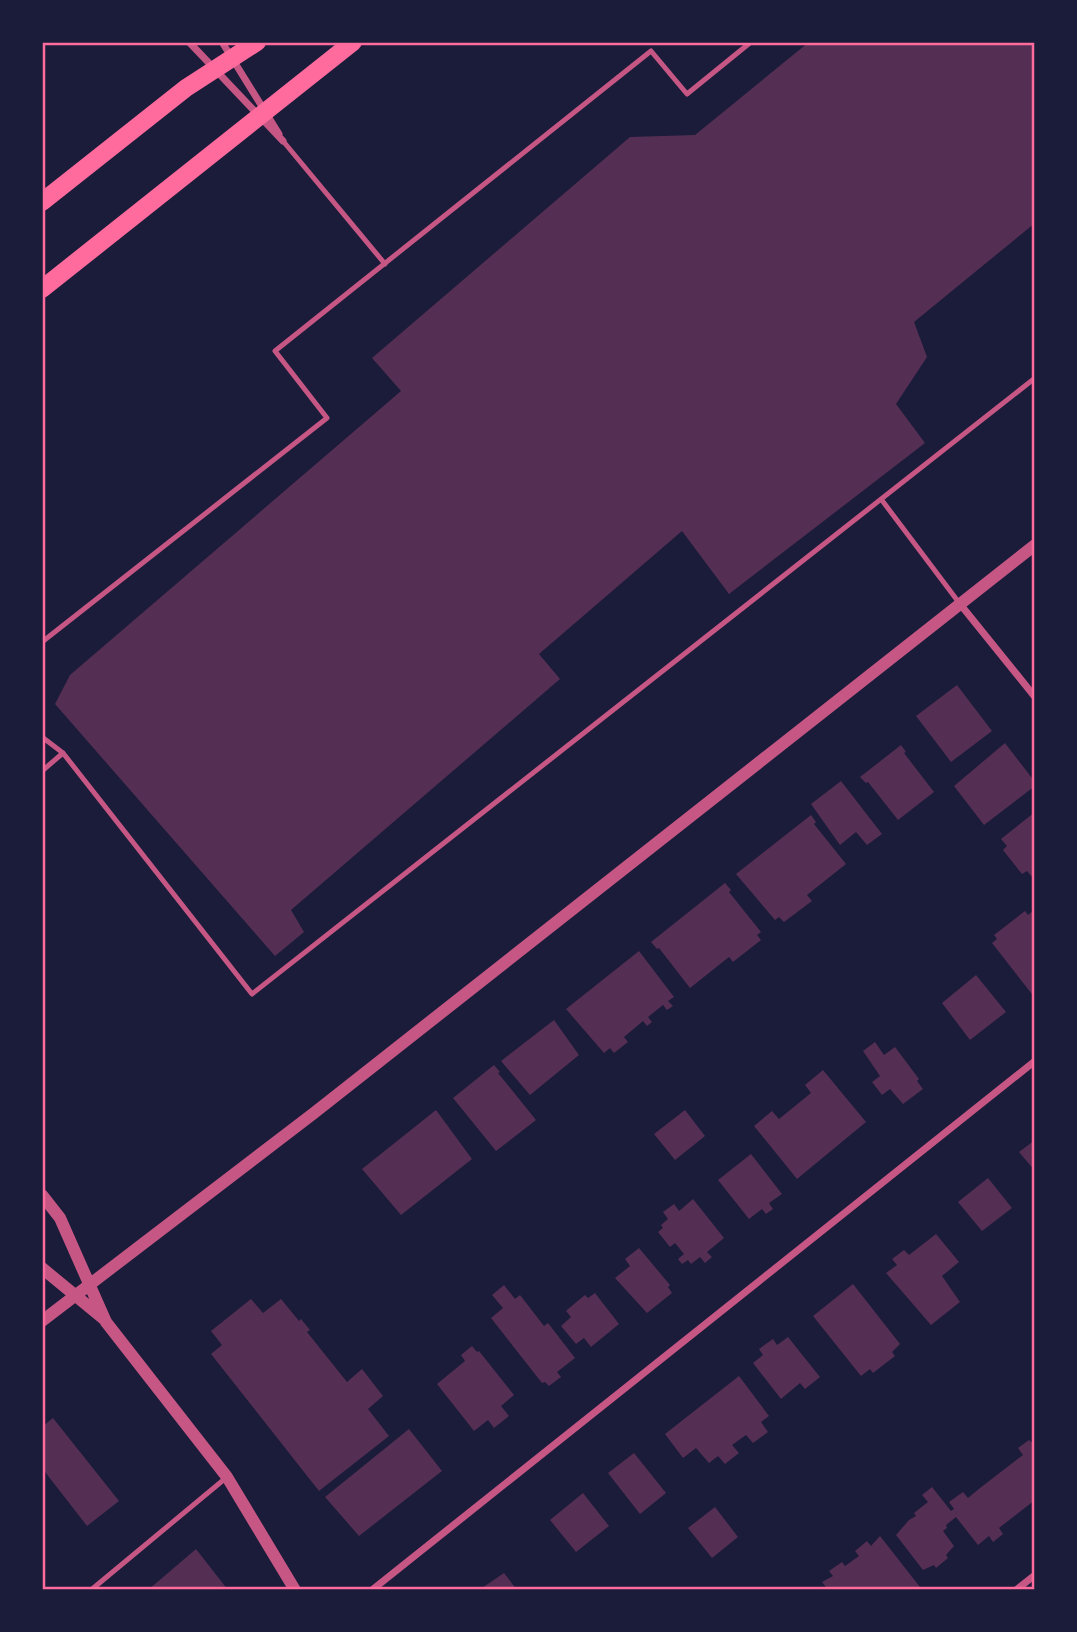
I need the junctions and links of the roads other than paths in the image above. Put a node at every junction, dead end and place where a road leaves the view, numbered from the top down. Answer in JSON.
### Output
{"nodes":[{"id":1,"x":188,"y":42,"type":"edge"},
{"id":2,"x":222,"y":42,"type":"edge"},
{"id":3,"x":257,"y":42,"type":"edge"},
{"id":4,"x":354,"y":42,"type":"edge"},
{"id":5,"x":751,"y":42,"type":"edge"},
{"id":6,"x":232,"y":58,"type":"junction"},
{"id":7,"x":215,"y":69,"type":"junction"},
{"id":8,"x":263,"y":115,"type":"junction"},
{"id":9,"x":283,"y":141,"type":"joint"},
{"id":10,"x":42,"y":202,"type":"edge"},
{"id":11,"x":385,"y":264,"type":"junction"},
{"id":12,"x":42,"y":289,"type":"edge"},
{"id":13,"x":1035,"y":378,"type":"edge"},
{"id":14,"x":881,"y":499,"type":"junction"},
{"id":15,"x":1035,"y":545,"type":"edge"},
{"id":16,"x":960,"y":604,"type":"junction"},
{"id":17,"x":42,"y":642,"type":"edge"},
{"id":18,"x":1035,"y":697,"type":"edge"},
{"id":19,"x":42,"y":737,"type":"edge"},
{"id":20,"x":63,"y":753,"type":"junction"},
{"id":21,"x":42,"y":771,"type":"edge"},
{"id":22,"x":1035,"y":1061,"type":"edge"},
{"id":23,"x":42,"y":1195,"type":"edge"},
{"id":24,"x":42,"y":1268,"type":"edge"},
{"id":25,"x":89,"y":1285,"type":"junction"},
{"id":26,"x":76,"y":1296,"type":"junction"},
{"id":27,"x":42,"y":1321,"type":"edge"},
{"id":28,"x":106,"y":1322,"type":"junction"},
{"id":29,"x":227,"y":1477,"type":"junction"},
{"id":30,"x":1035,"y":1574,"type":"edge"},
{"id":31,"x":91,"y":1590,"type":"edge"},
{"id":32,"x":295,"y":1590,"type":"edge"},
{"id":33,"x":372,"y":1590,"type":"edge"},
{"id":34,"x":1016,"y":1590,"type":"edge"}],
"edges":[{"from":1,"to":7,"type":"street"},
{"from":2,"to":6,"type":"street"},
{"from":3,"to":6,"type":"main road"},
{"from":4,"to":8,"type":"main road"},
{"from":5,"to":11,"type":"lane"},
{"from":6,"to":7,"type":"main road"},
{"from":6,"to":8,"type":"street"},
{"from":7,"to":8,"type":"street"},
{"from":7,"to":10,"type":"main road"},
{"from":8,"to":9,"type":"street"},
{"from":8,"to":12,"type":"main road"},
{"from":9,"to":11,"type":"lane"},
{"from":11,"to":17,"type":"lane"},
{"from":13,"to":14,"type":"lane"},
{"from":14,"to":16,"type":"lane"},
{"from":14,"to":20,"type":"lane"},
{"from":15,"to":16,"type":"street"},
{"from":16,"to":18,"type":"street"},
{"from":16,"to":25,"type":"street"},
{"from":19,"to":20,"type":"lane"},
{"from":20,"to":21,"type":"lane"},
{"from":22,"to":33,"type":"street"},
{"from":23,"to":25,"type":"street"},
{"from":24,"to":26,"type":"street"},
{"from":25,"to":26,"type":"street"},
{"from":25,"to":28,"type":"street"},
{"from":26,"to":27,"type":"street"},
{"from":26,"to":28,"type":"street"},
{"from":28,"to":29,"type":"street"},
{"from":29,"to":31,"type":"lane"},
{"from":29,"to":32,"type":"street"},
{"from":30,"to":34,"type":"street"}]}
